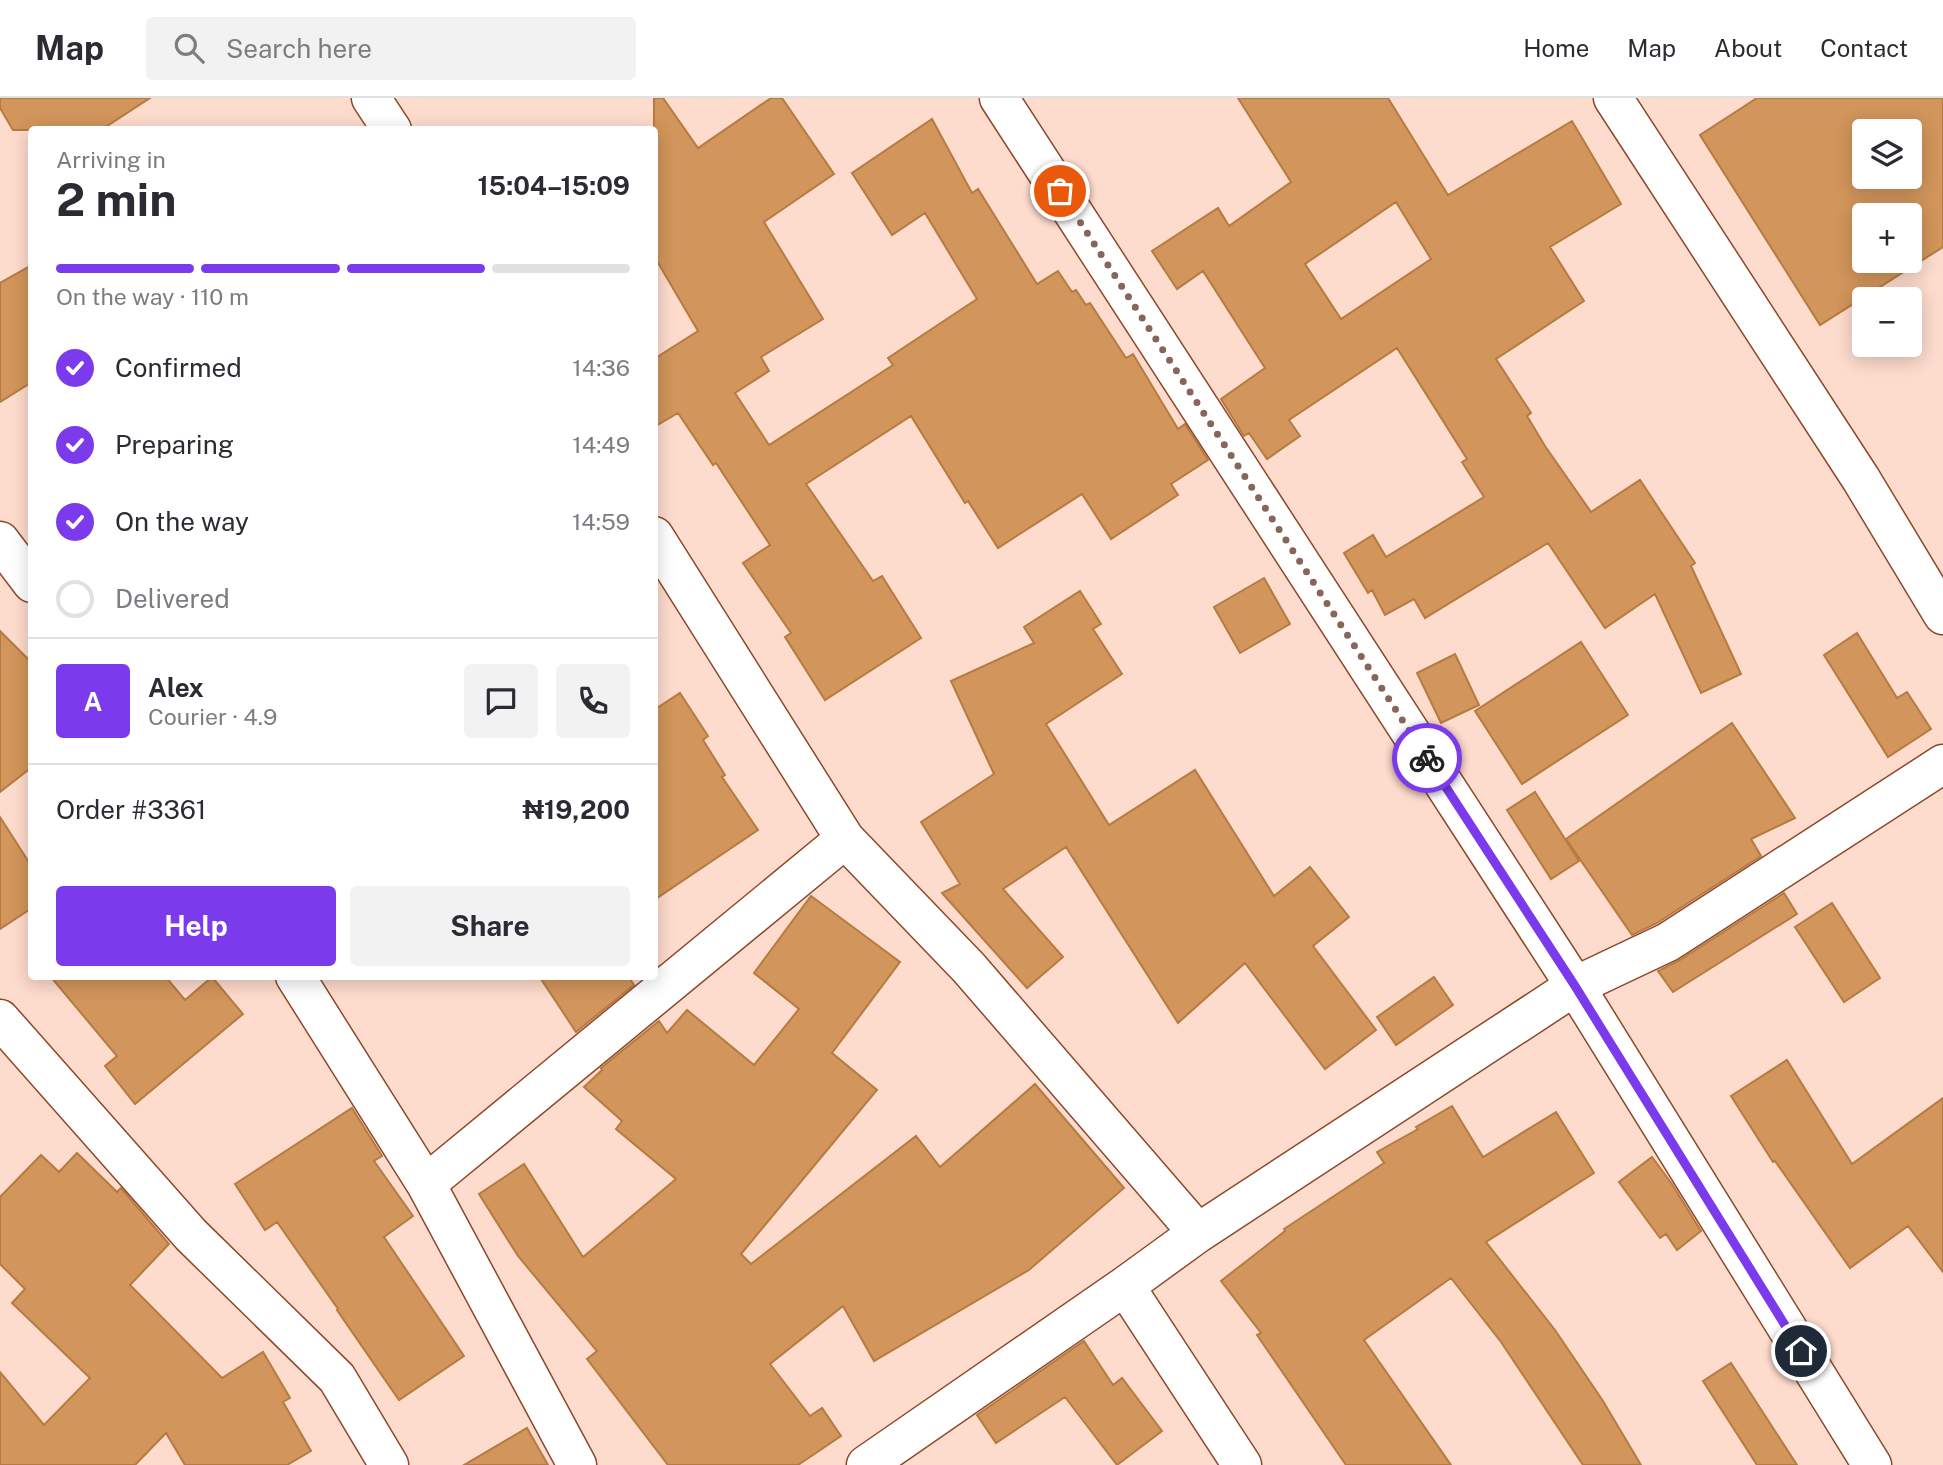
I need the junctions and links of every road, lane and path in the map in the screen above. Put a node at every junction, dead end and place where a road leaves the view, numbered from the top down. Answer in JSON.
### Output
{"nodes":[{"id":1,"x":371,"y":98,"type":"edge"},
{"id":2,"x":999,"y":98,"type":"edge"},
{"id":3,"x":1613,"y":98,"type":"edge"},
{"id":4,"x":389,"y":126,"type":"edge"},
{"id":5,"x":0,"y":541,"type":"edge"},
{"id":6,"x":658,"y":542,"type":"edge"},
{"id":7,"x":28,"y":578,"type":"edge"},
{"id":8,"x":1943,"y":615,"type":"edge"},
{"id":9,"x":1943,"y":764,"type":"edge"},
{"id":10,"x":845,"y":839,"type":"junction"},
{"id":11,"x":298,"y":980,"type":"edge"},
{"id":12,"x":1575,"y":986,"type":"junction"},
{"id":13,"x":0,"y":1019,"type":"edge"},
{"id":14,"x":426,"y":1184,"type":"junction"},
{"id":15,"x":1198,"y":1233,"type":"junction"},
{"id":16,"x":1125,"y":1286,"type":"junction"},
{"id":17,"x":389,"y":1465,"type":"edge"},
{"id":18,"x":577,"y":1465,"type":"edge"},
{"id":19,"x":866,"y":1465,"type":"edge"},
{"id":20,"x":1242,"y":1465,"type":"edge"},
{"id":21,"x":1872,"y":1465,"type":"edge"}],
"edges":[{"from":1,"to":4,"type":"street"},
{"from":2,"to":12,"type":"street"},
{"from":3,"to":8,"type":"street"},
{"from":5,"to":7,"type":"street"},
{"from":6,"to":10,"type":"street"},
{"from":9,"to":12,"type":"street"},
{"from":10,"to":14,"type":"street"},
{"from":10,"to":15,"type":"street"},
{"from":11,"to":14,"type":"street"},
{"from":12,"to":15,"type":"street"},
{"from":12,"to":21,"type":"street"},
{"from":13,"to":17,"type":"street"},
{"from":14,"to":18,"type":"street"},
{"from":15,"to":16,"type":"street"},
{"from":16,"to":19,"type":"street"},
{"from":16,"to":20,"type":"street"}]}
